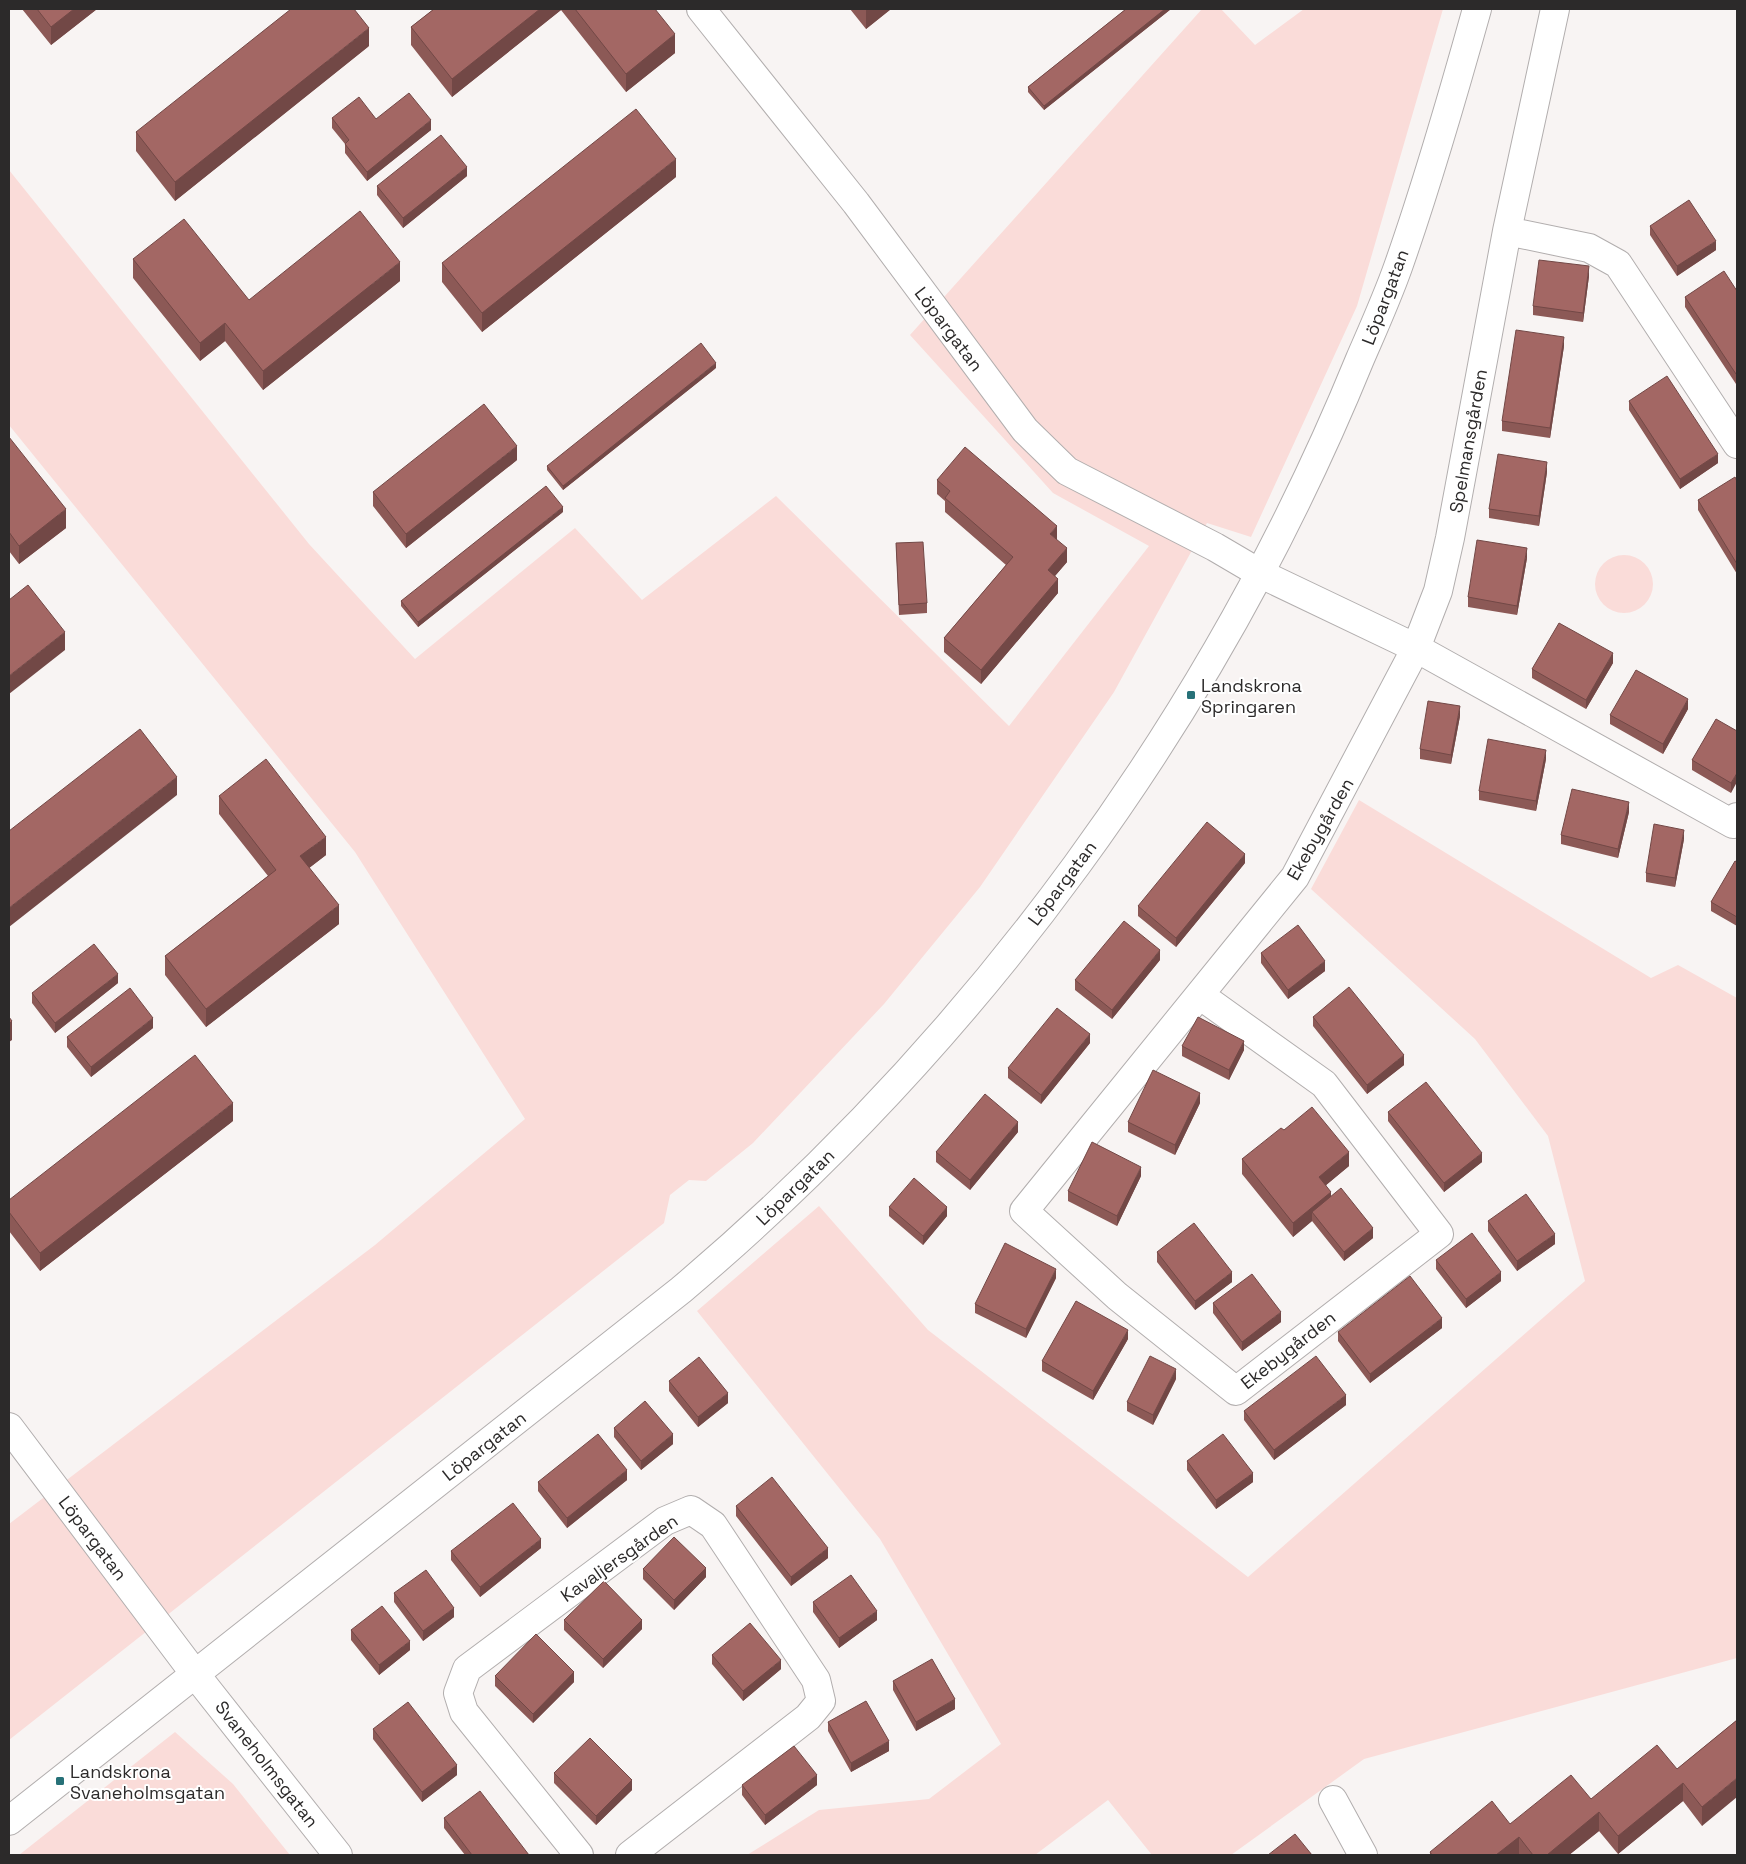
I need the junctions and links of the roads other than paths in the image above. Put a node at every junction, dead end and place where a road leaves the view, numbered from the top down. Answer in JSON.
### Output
{"nodes":[{"id":1,"x":701,"y":9,"type":"edge"},
{"id":2,"x":1477,"y":9,"type":"edge"},
{"id":3,"x":1555,"y":9,"type":"edge"},
{"id":4,"x":1507,"y":231,"type":"junction"},
{"id":5,"x":1737,"y":444,"type":"edge"},
{"id":6,"x":1261,"y":574,"type":"junction"},
{"id":7,"x":1416,"y":648,"type":"junction"},
{"id":8,"x":1737,"y":817,"type":"edge"},
{"id":9,"x":1200,"y":996,"type":"junction"},
{"id":10,"x":9,"y":1427,"type":"edge"},
{"id":11,"x":195,"y":1674,"type":"junction"},
{"id":12,"x":1333,"y":1800,"type":"dead end"},
{"id":13,"x":9,"y":1821,"type":"edge"},
{"id":14,"x":338,"y":1855,"type":"edge"},
{"id":15,"x":579,"y":1855,"type":"edge"},
{"id":16,"x":630,"y":1855,"type":"edge"},
{"id":17,"x":1363,"y":1855,"type":"edge"}],
"edges":[{"from":1,"to":6,"type":"street","name":"Löpargatan"},
{"from":2,"to":6,"type":"street","name":"Löpargatan"},
{"from":3,"to":4,"type":"street","name":"Spelmansgården"},
{"from":4,"to":5,"type":"street"},
{"from":4,"to":7,"type":"street","name":"Spelmansgården"},
{"from":6,"to":7,"type":"street"},
{"from":6,"to":11,"type":"street","name":"Löpargatan"},
{"from":7,"to":8,"type":"street"},
{"from":7,"to":9,"type":"street","name":"Ekebygården"},
{"from":9,"to":9,"type":"street","name":"Ekebygården"},
{"from":10,"to":11,"type":"street","name":"Löpargatan"},
{"from":11,"to":13,"type":"street","name":"Löpargatan"},
{"from":11,"to":14,"type":"street","name":"Svaneholmsgatan"},
{"from":12,"to":17,"type":"street"},
{"from":15,"to":16,"type":"street","name":"Kavaljersgården"}]}
